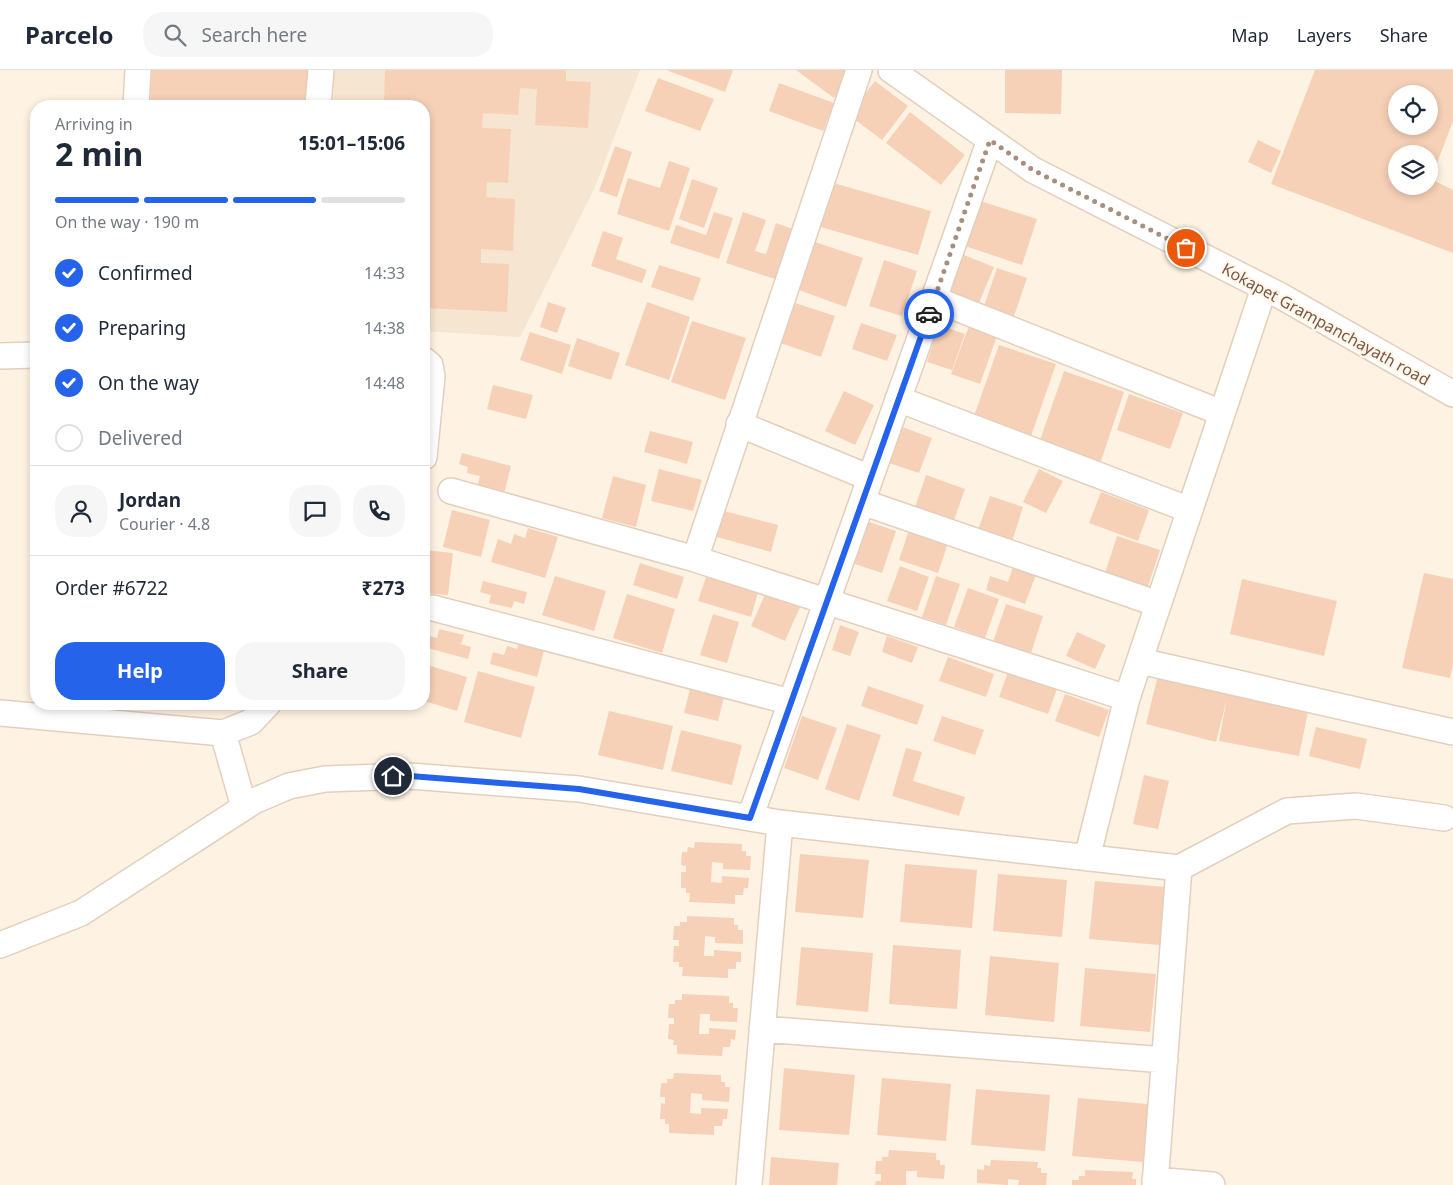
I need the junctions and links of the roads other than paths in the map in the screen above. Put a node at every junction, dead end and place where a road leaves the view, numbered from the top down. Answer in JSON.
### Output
{"nodes":[{"id":1,"x":138,"y":70,"type":"edge"},
{"id":2,"x":321,"y":70,"type":"edge"},
{"id":3,"x":858,"y":70,"type":"edge"},
{"id":4,"x":891,"y":70,"type":"edge"},
{"id":5,"x":136,"y":100,"type":"edge"},
{"id":6,"x":318,"y":100,"type":"edge"},
{"id":7,"x":990,"y":140,"type":"junction"},
{"id":8,"x":1264,"y":288,"type":"junction"},
{"id":9,"x":934,"y":299,"type":"junction"},
{"id":10,"x":30,"y":355,"type":"edge"},
{"id":11,"x":0,"y":356,"type":"edge"},
{"id":12,"x":430,"y":365,"type":"edge"},
{"id":13,"x":1453,"y":394,"type":"edge"},
{"id":14,"x":430,"y":396,"type":"edge"},
{"id":15,"x":898,"y":399,"type":"junction"},
{"id":16,"x":1222,"y":413,"type":"junction"},
{"id":17,"x":739,"y":424,"type":"junction"},
{"id":18,"x":870,"y":478,"type":"junction"},
{"id":19,"x":451,"y":491,"type":"dead end"},
{"id":20,"x":862,"y":502,"type":"junction"},
{"id":21,"x":1190,"y":510,"type":"junction"},
{"id":22,"x":695,"y":559,"type":"junction"},
{"id":23,"x":826,"y":601,"type":"junction"},
{"id":24,"x":1158,"y":604,"type":"junction"},
{"id":25,"x":433,"y":608,"type":"dead end"},
{"id":26,"x":1140,"y":661,"type":"junction"},
{"id":27,"x":1127,"y":698,"type":"junction"},
{"id":28,"x":791,"y":702,"type":"junction"},
{"id":29,"x":262,"y":710,"type":"edge"},
{"id":30,"x":0,"y":713,"type":"edge"},
{"id":31,"x":1453,"y":732,"type":"edge"},
{"id":32,"x":223,"y":733,"type":"junction"},
{"id":33,"x":244,"y":807,"type":"junction"},
{"id":34,"x":750,"y":818,"type":"junction"},
{"id":35,"x":1444,"y":818,"type":"dead end"},
{"id":36,"x":780,"y":823,"type":"junction"},
{"id":37,"x":1087,"y":858,"type":"junction"},
{"id":38,"x":1179,"y":868,"type":"junction"},
{"id":39,"x":0,"y":945,"type":"edge"},
{"id":40,"x":762,"y":1029,"type":"junction"},
{"id":41,"x":1165,"y":1060,"type":"junction"},
{"id":42,"x":1155,"y":1183,"type":"edge"},
{"id":43,"x":749,"y":1185,"type":"edge"},
{"id":44,"x":1212,"y":1185,"type":"edge"}],
"edges":[{"from":1,"to":5,"type":"street"},
{"from":2,"to":6,"type":"street"},
{"from":3,"to":17,"type":"street"},
{"from":4,"to":7,"type":"street","name":"Kokapet Grampanchayath road"},
{"from":7,"to":8,"type":"street","name":"Kokapet Grampanchayath road"},
{"from":7,"to":9,"type":"street"},
{"from":8,"to":13,"type":"street","name":"Kokapet Grampanchayath road"},
{"from":8,"to":16,"type":"street"},
{"from":9,"to":15,"type":"street"},
{"from":9,"to":16,"type":"street"},
{"from":10,"to":11,"type":"street"},
{"from":12,"to":14,"type":"street"},
{"from":15,"to":18,"type":"street"},
{"from":15,"to":21,"type":"street"},
{"from":16,"to":21,"type":"street"},
{"from":17,"to":18,"type":"street"},
{"from":17,"to":22,"type":"street"},
{"from":18,"to":20,"type":"street"},
{"from":19,"to":22,"type":"street"},
{"from":20,"to":23,"type":"street"},
{"from":20,"to":24,"type":"street"},
{"from":21,"to":24,"type":"street"},
{"from":22,"to":23,"type":"street"},
{"from":23,"to":27,"type":"street"},
{"from":23,"to":28,"type":"street"},
{"from":24,"to":26,"type":"street"},
{"from":25,"to":28,"type":"street"},
{"from":26,"to":27,"type":"street"},
{"from":26,"to":31,"type":"street"},
{"from":27,"to":37,"type":"street"},
{"from":28,"to":34,"type":"street"},
{"from":29,"to":32,"type":"street"},
{"from":30,"to":32,"type":"street"},
{"from":32,"to":33,"type":"street"},
{"from":33,"to":34,"type":"street"},
{"from":33,"to":39,"type":"street"},
{"from":34,"to":36,"type":"street"},
{"from":35,"to":38,"type":"street"},
{"from":36,"to":37,"type":"street"},
{"from":36,"to":40,"type":"street"},
{"from":37,"to":38,"type":"street"},
{"from":38,"to":41,"type":"street"},
{"from":40,"to":41,"type":"street"},
{"from":40,"to":43,"type":"street"},
{"from":41,"to":42,"type":"street"},
{"from":42,"to":44,"type":"street"}]}
